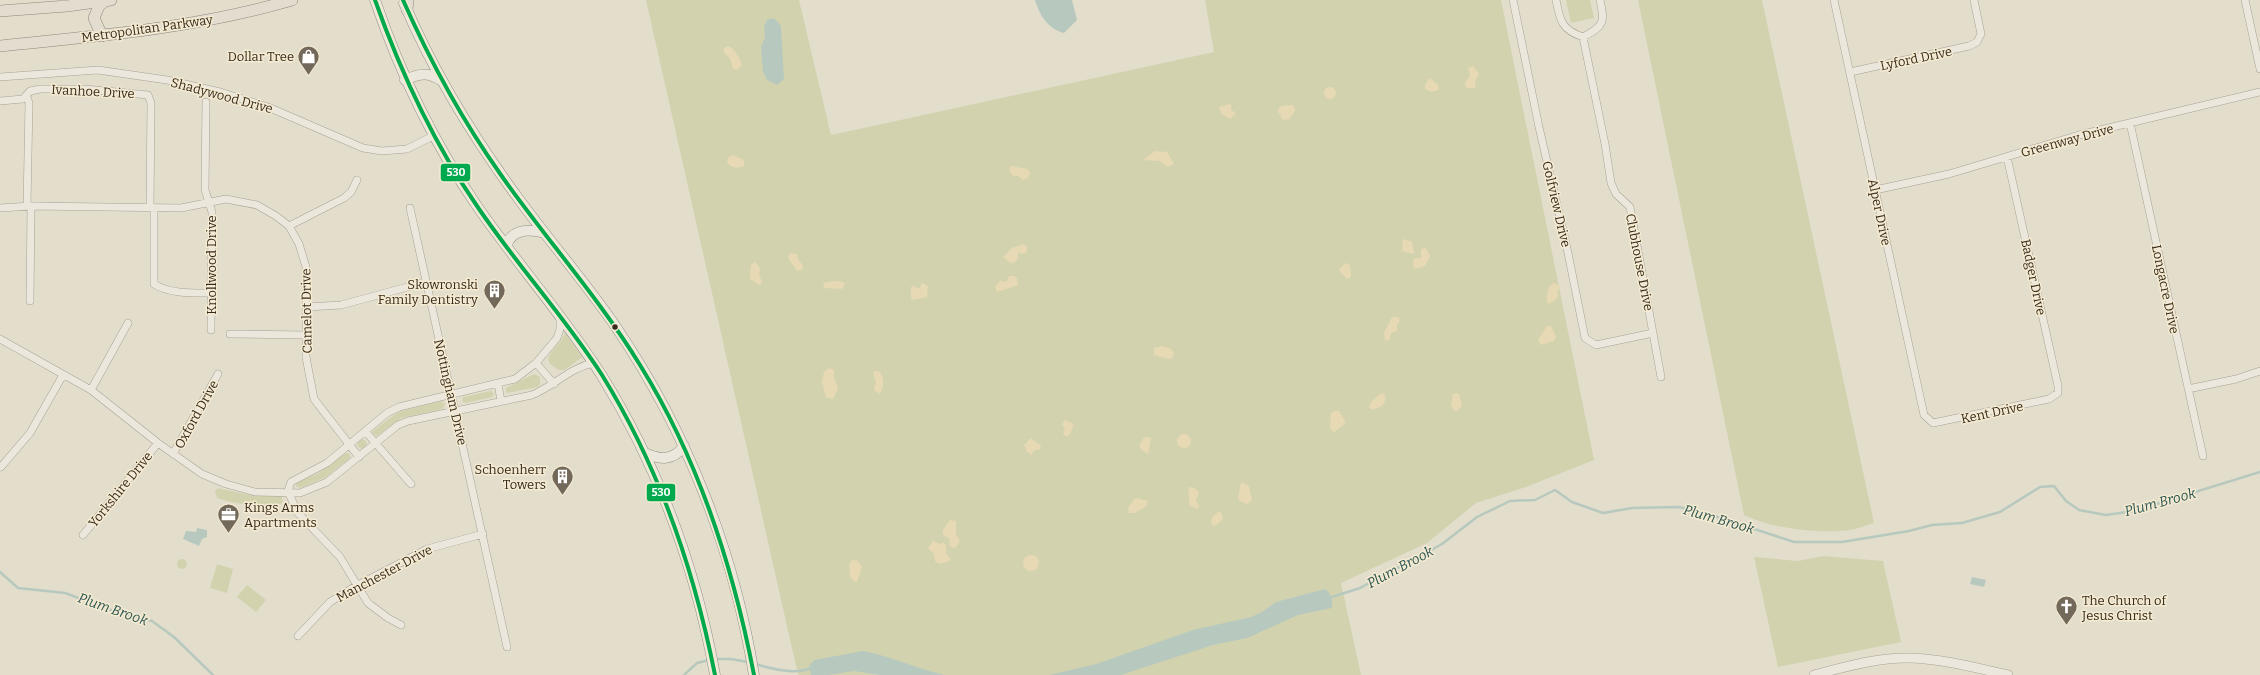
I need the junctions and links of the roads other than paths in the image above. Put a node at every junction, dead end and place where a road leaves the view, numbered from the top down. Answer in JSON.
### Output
{"nodes":[{"id":1,"x":108,"y":0,"type":"edge"},
{"id":2,"x":292,"y":0,"type":"edge"},
{"id":3,"x":375,"y":0,"type":"edge"},
{"id":4,"x":1513,"y":0,"type":"edge"},
{"id":5,"x":1556,"y":0,"type":"edge"},
{"id":6,"x":1600,"y":0,"type":"edge"},
{"id":7,"x":1834,"y":0,"type":"edge"},
{"id":8,"x":1974,"y":0,"type":"edge"},
{"id":9,"x":2245,"y":0,"type":"edge"},
{"id":10,"x":406,"y":3,"type":"edge"},
{"id":11,"x":0,"y":11,"type":"edge"},
{"id":12,"x":102,"y":36,"type":"junction"},
{"id":13,"x":1583,"y":37,"type":"junction"},
{"id":14,"x":0,"y":46,"type":"edge"},
{"id":15,"x":2260,"y":70,"type":"edge"},
{"id":16,"x":1850,"y":72,"type":"junction"},
{"id":17,"x":0,"y":77,"type":"edge"},
{"id":18,"x":405,"y":80,"type":"junction"},
{"id":19,"x":442,"y":81,"type":"junction"},
{"id":20,"x":2260,"y":92,"type":"edge"},
{"id":21,"x":26,"y":97,"type":"junction"},
{"id":22,"x":0,"y":101,"type":"edge"},
{"id":23,"x":206,"y":102,"type":"dead end"},
{"id":24,"x":2130,"y":123,"type":"junction"},
{"id":25,"x":433,"y":136,"type":"junction"},
{"id":26,"x":2007,"y":157,"type":"junction"},
{"id":27,"x":357,"y":180,"type":"dead end"},
{"id":28,"x":1875,"y":190,"type":"junction"},
{"id":29,"x":208,"y":202,"type":"junction"},
{"id":30,"x":29,"y":206,"type":"junction"},
{"id":31,"x":0,"y":208,"type":"edge"},
{"id":32,"x":152,"y":208,"type":"junction"},
{"id":33,"x":410,"y":208,"type":"dead end"},
{"id":34,"x":289,"y":226,"type":"junction"},
{"id":35,"x":545,"y":233,"type":"junction"},
{"id":36,"x":506,"y":246,"type":"junction"},
{"id":37,"x":426,"y":282,"type":"junction"},
{"id":38,"x":212,"y":292,"type":"junction"},
{"id":39,"x":30,"y":301,"type":"dead end"},
{"id":40,"x":307,"y":307,"type":"junction"},
{"id":41,"x":560,"y":315,"type":"junction"},
{"id":42,"x":128,"y":323,"type":"dead end"},
{"id":43,"x":211,"y":330,"type":"dead end"},
{"id":44,"x":1653,"y":333,"type":"junction"},
{"id":45,"x":230,"y":334,"type":"dead end"},
{"id":46,"x":305,"y":335,"type":"junction"},
{"id":47,"x":0,"y":339,"type":"edge"},
{"id":48,"x":536,"y":363,"type":"junction"},
{"id":49,"x":593,"y":363,"type":"junction"},
{"id":50,"x":2260,"y":371,"type":"edge"},
{"id":51,"x":218,"y":374,"type":"dead end"},
{"id":52,"x":63,"y":375,"type":"junction"},
{"id":53,"x":1661,"y":376,"type":"dead end"},
{"id":54,"x":498,"y":384,"type":"junction"},
{"id":55,"x":554,"y":384,"type":"junction"},
{"id":56,"x":2188,"y":389,"type":"junction"},
{"id":57,"x":91,"y":390,"type":"junction"},
{"id":58,"x":452,"y":394,"type":"junction"},
{"id":59,"x":2055,"y":396,"type":"joint"},
{"id":60,"x":501,"y":401,"type":"junction"},
{"id":61,"x":456,"y":410,"type":"junction"},
{"id":62,"x":1929,"y":422,"type":"joint"},
{"id":63,"x":365,"y":431,"type":"junction"},
{"id":64,"x":158,"y":443,"type":"junction"},
{"id":65,"x":375,"y":443,"type":"junction"},
{"id":66,"x":349,"y":445,"type":"junction"},
{"id":67,"x":684,"y":446,"type":"junction"},
{"id":68,"x":645,"y":453,"type":"junction"},
{"id":69,"x":173,"y":454,"type":"junction"},
{"id":70,"x":2203,"y":456,"type":"dead end"},
{"id":71,"x":358,"y":457,"type":"junction"},
{"id":72,"x":0,"y":467,"type":"edge"},
{"id":73,"x":411,"y":484,"type":"dead end"},
{"id":74,"x":288,"y":491,"type":"junction"},
{"id":75,"x":483,"y":534,"type":"junction"},
{"id":76,"x":83,"y":535,"type":"dead end"},
{"id":77,"x":356,"y":586,"type":"junction"},
{"id":78,"x":401,"y":625,"type":"dead end"},
{"id":79,"x":298,"y":636,"type":"dead end"},
{"id":80,"x":507,"y":646,"type":"dead end"},
{"id":81,"x":715,"y":675,"type":"edge"},
{"id":82,"x":754,"y":675,"type":"edge"},
{"id":83,"x":1814,"y":675,"type":"edge"},
{"id":84,"x":2005,"y":675,"type":"edge"}],
"edges":[{"from":1,"to":11,"type":"main road"},
{"from":1,"to":12,"type":"main road"},
{"from":2,"to":12,"type":"main road","name":"Metropolitan Parkway"},
{"from":3,"to":18,"type":"main road"},
{"from":4,"to":44,"type":"street","name":"Golfview Drive"},
{"from":5,"to":13,"type":"street"},
{"from":6,"to":13,"type":"street"},
{"from":7,"to":16,"type":"street","name":"Alper Drive"},
{"from":8,"to":16,"type":"street","name":"Lyford Drive"},
{"from":9,"to":15,"type":"street"},
{"from":10,"to":19,"type":"main road"},
{"from":12,"to":14,"type":"main road","name":"Metropolitan Parkway"},
{"from":13,"to":44,"type":"street","name":"Clubhouse Drive"},
{"from":16,"to":28,"type":"street","name":"Alper Drive"},
{"from":17,"to":25,"type":"street","name":"Shadywood Drive"},
{"from":18,"to":19,"type":"main road"},
{"from":18,"to":25,"type":"main road"},
{"from":19,"to":35,"type":"main road"},
{"from":20,"to":24,"type":"street","name":"Greenway Drive"},
{"from":21,"to":22,"type":"street","name":"Ivanhoe Drive"},
{"from":21,"to":30,"type":"street"},
{"from":21,"to":32,"type":"street","name":"Ivanhoe Drive"},
{"from":23,"to":29,"type":"street","name":"Knollwood Drive"},
{"from":24,"to":26,"type":"street","name":"Greenway Drive"},
{"from":24,"to":56,"type":"street","name":"Longacre Drive"},
{"from":25,"to":36,"type":"main road"},
{"from":26,"to":28,"type":"street","name":"Greenway Drive"},
{"from":26,"to":59,"type":"street","name":"Badger Drive"},
{"from":27,"to":34,"type":"street"},
{"from":28,"to":62,"type":"street","name":"Alper Drive"},
{"from":29,"to":32,"type":"street","name":"Camelot Drive"},
{"from":29,"to":34,"type":"street","name":"Camelot Drive"},
{"from":29,"to":38,"type":"street","name":"Knollwood Drive"},
{"from":30,"to":31,"type":"street","name":"Camelot Drive"},
{"from":30,"to":32,"type":"street","name":"Camelot Drive"},
{"from":30,"to":39,"type":"street"},
{"from":32,"to":38,"type":"street"},
{"from":33,"to":37,"type":"street","name":"Nottingham Drive"},
{"from":34,"to":40,"type":"street","name":"Camelot Drive"},
{"from":35,"to":36,"type":"main road"},
{"from":35,"to":67,"type":"main road"},
{"from":36,"to":41,"type":"main road"},
{"from":37,"to":40,"type":"street"},
{"from":37,"to":58,"type":"street","name":"Nottingham Drive"},
{"from":38,"to":43,"type":"street","name":"Knollwood Drive"},
{"from":40,"to":46,"type":"street","name":"Camelot Drive"},
{"from":41,"to":48,"type":"street"},
{"from":41,"to":49,"type":"main road"},
{"from":42,"to":57,"type":"street"},
{"from":44,"to":53,"type":"street","name":"Clubhouse Drive"},
{"from":45,"to":46,"type":"street"},
{"from":46,"to":66,"type":"street","name":"Camelot Drive"},
{"from":47,"to":52,"type":"street"},
{"from":48,"to":54,"type":"street"},
{"from":48,"to":55,"type":"street"},
{"from":49,"to":55,"type":"street"},
{"from":49,"to":68,"type":"main road"},
{"from":50,"to":56,"type":"street"},
{"from":51,"to":69,"type":"street","name":"Oxford Drive"},
{"from":52,"to":57,"type":"street"},
{"from":52,"to":72,"type":"street"},
{"from":54,"to":58,"type":"street"},
{"from":54,"to":60,"type":"street"},
{"from":55,"to":60,"type":"street"},
{"from":56,"to":70,"type":"street","name":"Longacre Drive"},
{"from":57,"to":64,"type":"street"},
{"from":58,"to":61,"type":"street","name":"Nottingham Drive"},
{"from":58,"to":63,"type":"street"},
{"from":59,"to":62,"type":"street","name":"Kent Drive"},
{"from":60,"to":61,"type":"street"},
{"from":61,"to":65,"type":"street"},
{"from":61,"to":75,"type":"street","name":"Nottingham Drive"},
{"from":63,"to":65,"type":"street"},
{"from":63,"to":66,"type":"street"},
{"from":64,"to":69,"type":"street"},
{"from":64,"to":76,"type":"street","name":"Yorkshire Drive"},
{"from":65,"to":71,"type":"street"},
{"from":65,"to":73,"type":"street"},
{"from":66,"to":71,"type":"street","name":"Camelot Drive"},
{"from":66,"to":74,"type":"street"},
{"from":67,"to":68,"type":"main road"},
{"from":67,"to":82,"type":"main road"},
{"from":68,"to":81,"type":"main road"},
{"from":69,"to":74,"type":"street"},
{"from":71,"to":74,"type":"street"},
{"from":74,"to":77,"type":"street"},
{"from":75,"to":77,"type":"street","name":"Manchester Drive"},
{"from":75,"to":80,"type":"street","name":"Nottingham Drive"},
{"from":77,"to":78,"type":"street"},
{"from":77,"to":79,"type":"street","name":"Manchester Drive"},
{"from":83,"to":84,"type":"street"}]}
